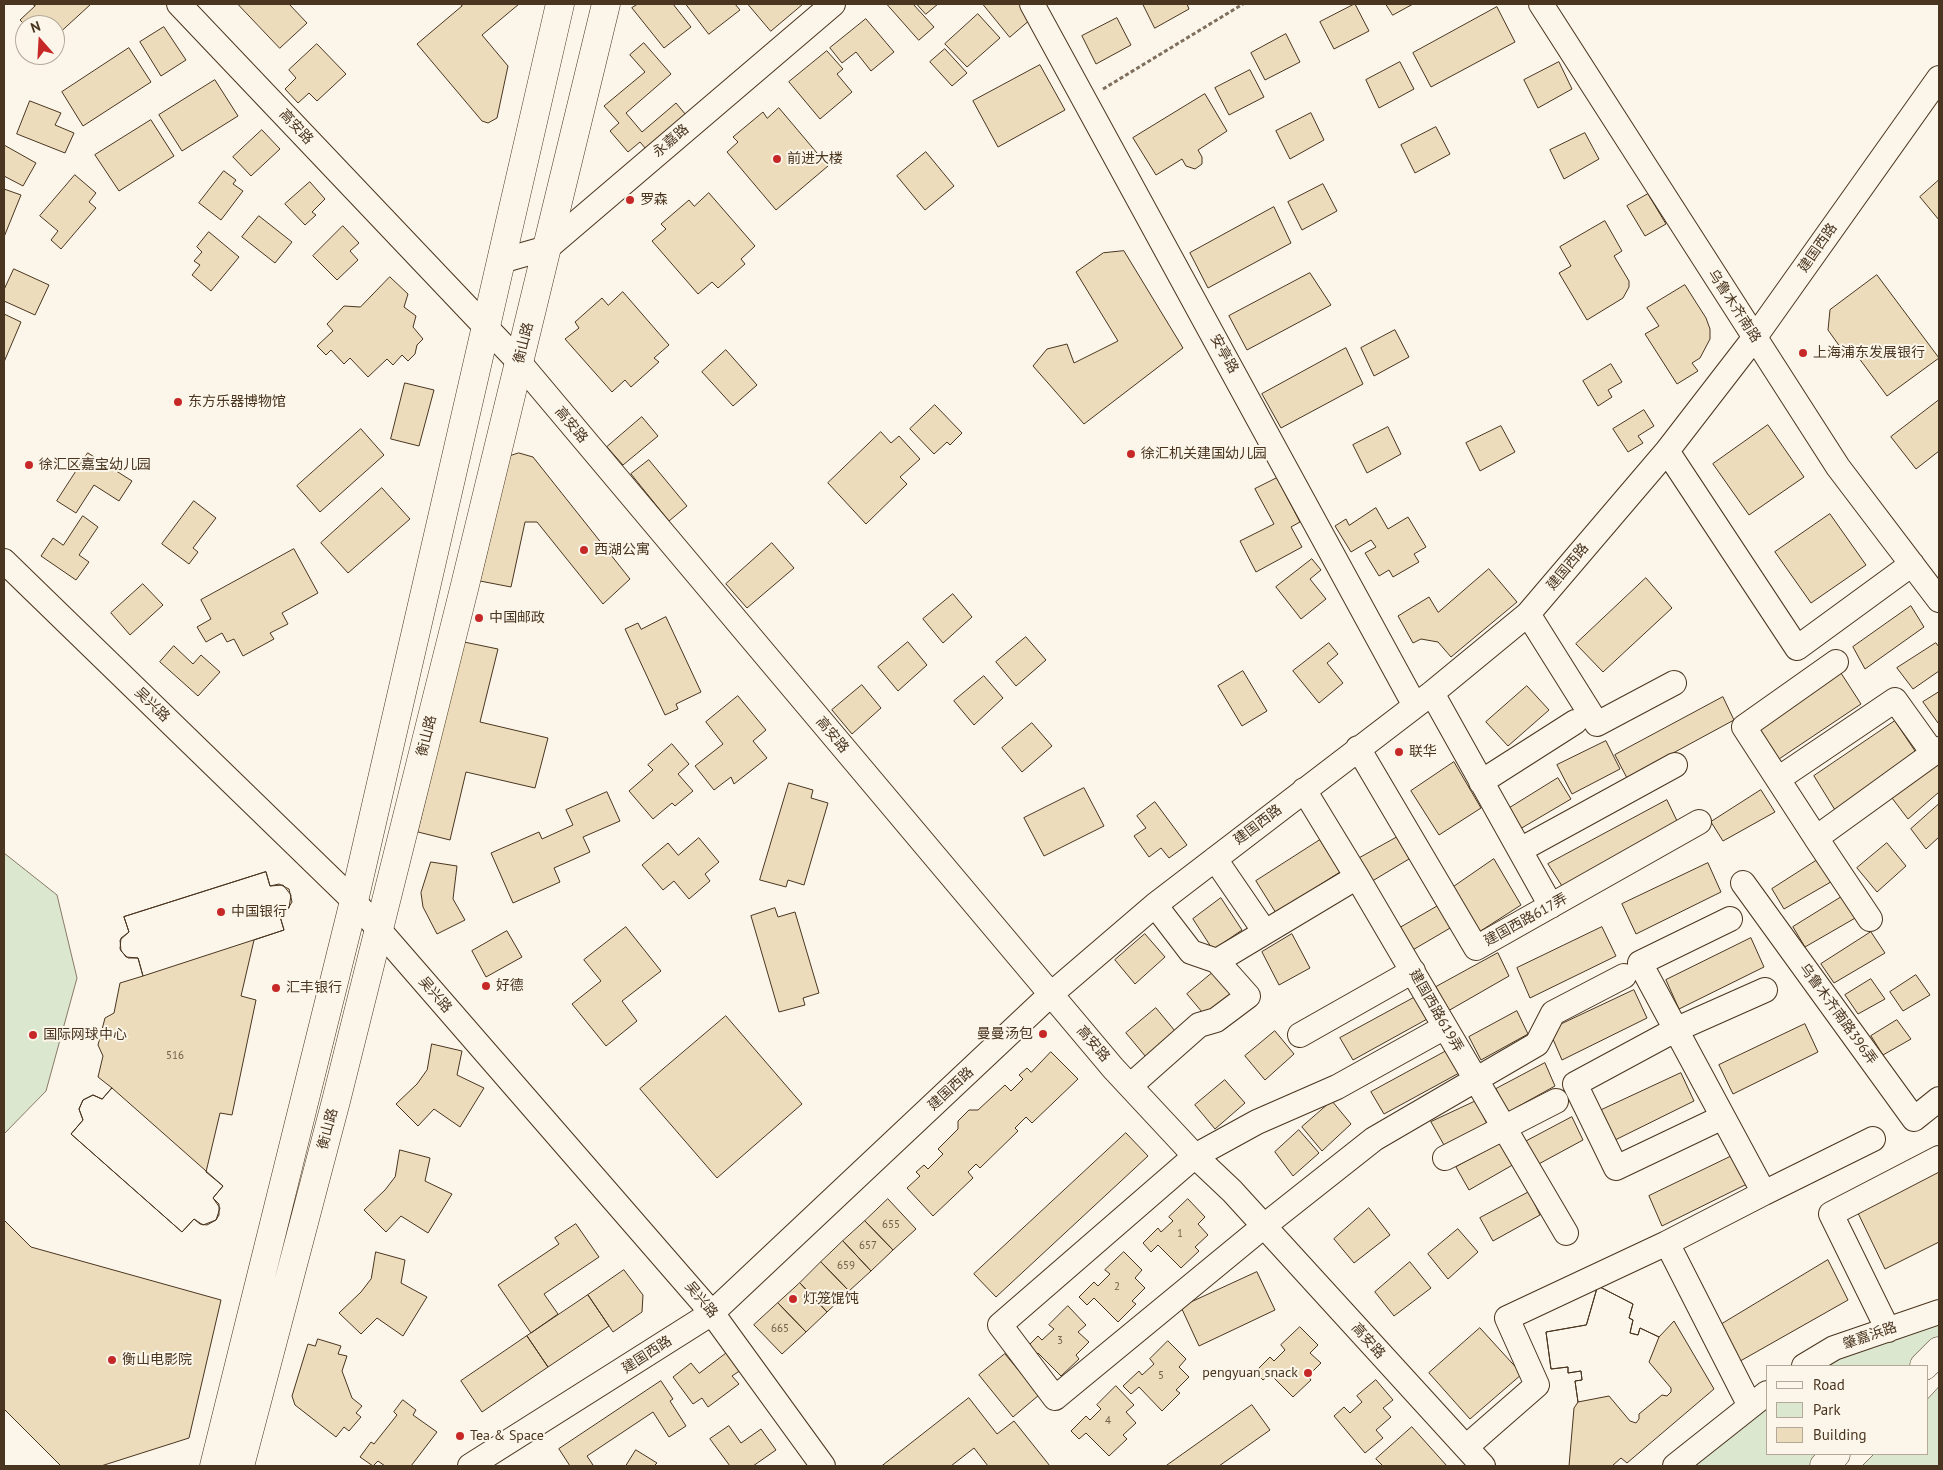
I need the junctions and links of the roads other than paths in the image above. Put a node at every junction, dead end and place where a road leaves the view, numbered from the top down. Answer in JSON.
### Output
{"nodes":[{"id":1,"x":179,"y":4,"type":"edge"},
{"id":2,"x":560,"y":4,"type":"edge"},
{"id":3,"x":606,"y":4,"type":"edge"},
{"id":4,"x":833,"y":4,"type":"edge"},
{"id":5,"x":1032,"y":4,"type":"edge"},
{"id":6,"x":1541,"y":4,"type":"edge"},
{"id":7,"x":1939,"y":78,"type":"edge"},
{"id":8,"x":547,"y":248,"type":"junction"},
{"id":9,"x":501,"y":260,"type":"junction"},
{"id":10,"x":486,"y":328,"type":"junction"},
{"id":11,"x":1754,"y":337,"type":"junction"},
{"id":12,"x":519,"y":362,"type":"junction"},
{"id":13,"x":1667,"y":451,"type":"junction"},
{"id":14,"x":4,"y":561,"type":"edge"},
{"id":15,"x":1912,"y":564,"type":"junction"},
{"id":16,"x":1939,"y":600,"type":"edge"},
{"id":17,"x":1528,"y":614,"type":"junction"},
{"id":18,"x":1836,"y":662,"type":"dead end"},
{"id":19,"x":1674,"y":683,"type":"dead end"},
{"id":20,"x":1423,"y":698,"type":"junction"},
{"id":21,"x":1575,"y":722,"type":"dead end"},
{"id":22,"x":1358,"y":748,"type":"junction"},
{"id":23,"x":1936,"y":751,"type":"edge"},
{"id":24,"x":1675,"y":765,"type":"dead end"},
{"id":25,"x":1778,"y":779,"type":"junction"},
{"id":26,"x":1481,"y":782,"type":"junction"},
{"id":27,"x":1304,"y":790,"type":"junction"},
{"id":28,"x":1700,"y":822,"type":"dead end"},
{"id":29,"x":1816,"y":838,"type":"junction"},
{"id":30,"x":1520,"y":850,"type":"junction"},
{"id":31,"x":1215,"y":859,"type":"junction"},
{"id":32,"x":1358,"y":876,"type":"junction"},
{"id":33,"x":1743,"y":883,"type":"dead end"},
{"id":34,"x":354,"y":901,"type":"junction"},
{"id":35,"x":1155,"y":904,"type":"junction"},
{"id":36,"x":1551,"y":906,"type":"junction"},
{"id":37,"x":1730,"y":919,"type":"dead end"},
{"id":38,"x":1870,"y":920,"type":"dead end"},
{"id":39,"x":378,"y":930,"type":"junction"},
{"id":40,"x":1265,"y":932,"type":"junction"},
{"id":41,"x":1217,"y":961,"type":"junction"},
{"id":42,"x":1413,"y":971,"type":"junction"},
{"id":43,"x":1624,"y":976,"type":"dead end"},
{"id":44,"x":1765,"y":990,"type":"dead end"},
{"id":45,"x":1050,"y":995,"type":"junction"},
{"id":46,"x":1445,"y":1026,"type":"junction"},
{"id":47,"x":1675,"y":1030,"type":"junction"},
{"id":48,"x":1300,"y":1036,"type":"dead end"},
{"id":49,"x":1476,"y":1080,"type":"junction"},
{"id":50,"x":1130,"y":1086,"type":"junction"},
{"id":51,"x":1939,"y":1099,"type":"edge"},
{"id":52,"x":1556,"y":1101,"type":"dead end"},
{"id":53,"x":1722,"y":1117,"type":"junction"},
{"id":54,"x":1505,"y":1128,"type":"junction"},
{"id":55,"x":1873,"y":1139,"type":"dead end"},
{"id":56,"x":1195,"y":1156,"type":"junction"},
{"id":57,"x":1445,"y":1158,"type":"dead end"},
{"id":58,"x":1939,"y":1158,"type":"edge"},
{"id":59,"x":1764,"y":1193,"type":"junction"},
{"id":60,"x":1264,"y":1226,"type":"junction"},
{"id":61,"x":1566,"y":1232,"type":"dead end"},
{"id":62,"x":1667,"y":1243,"type":"junction"},
{"id":63,"x":1939,"y":1312,"type":"edge"},
{"id":64,"x":712,"y":1313,"type":"junction"},
{"id":65,"x":1888,"y":1330,"type":"junction"},
{"id":66,"x":1939,"y":1352,"type":"edge"},
{"id":67,"x":1806,"y":1365,"type":"edge"},
{"id":68,"x":1925,"y":1365,"type":"edge"},
{"id":69,"x":1758,"y":1399,"type":"edge"},
{"id":70,"x":1466,"y":1448,"type":"junction"},
{"id":71,"x":1835,"y":1455,"type":"edge"},
{"id":72,"x":214,"y":1466,"type":"edge"},
{"id":73,"x":240,"y":1466,"type":"edge"},
{"id":74,"x":470,"y":1466,"type":"edge"},
{"id":75,"x":823,"y":1466,"type":"edge"},
{"id":76,"x":1484,"y":1466,"type":"edge"},
{"id":77,"x":1675,"y":1466,"type":"edge"},
{"id":78,"x":1824,"y":1466,"type":"edge"}],
"edges":[{"from":1,"to":10,"type":"street","name":"高安路"},
{"from":2,"to":9,"type":"main road"},
{"from":3,"to":8,"type":"main road","name":"衡山路"},
{"from":4,"to":8,"type":"street","name":"永嘉路"},
{"from":5,"to":20,"type":"street","name":"安亭路"},
{"from":6,"to":11,"type":"street","name":"乌鲁木齐南路"},
{"from":7,"to":11,"type":"street","name":"建国西路"},
{"from":8,"to":9,"type":"street","name":"永嘉路"},
{"from":8,"to":12,"type":"main road","name":"衡山路"},
{"from":9,"to":10,"type":"main road"},
{"from":10,"to":12,"type":"street","name":"高安路"},
{"from":10,"to":34,"type":"main road"},
{"from":11,"to":13,"type":"street","name":"建国西路"},
{"from":11,"to":15,"type":"street","name":"乌鲁木齐南路"},
{"from":12,"to":39,"type":"main road","name":"衡山路"},
{"from":12,"to":45,"type":"street","name":"高安路"},
{"from":13,"to":15,"type":"street"},
{"from":13,"to":17,"type":"street","name":"建国西路"},
{"from":14,"to":34,"type":"street","name":"吴兴路"},
{"from":15,"to":16,"type":"street","name":"乌鲁木齐南路"},
{"from":17,"to":19,"type":"street"},
{"from":17,"to":20,"type":"street","name":"建国西路"},
{"from":18,"to":25,"type":"street"},
{"from":20,"to":22,"type":"street","name":"建国西路"},
{"from":20,"to":26,"type":"street","name":"安亭路"},
{"from":21,"to":26,"type":"street"},
{"from":22,"to":27,"type":"street","name":"建国西路"},
{"from":22,"to":36,"type":"street","name":"建国西路617弄"},
{"from":23,"to":25,"type":"street"},
{"from":23,"to":29,"type":"street"},
{"from":24,"to":30,"type":"street"},
{"from":25,"to":29,"type":"street"},
{"from":26,"to":30,"type":"street","name":"安亭路"},
{"from":27,"to":31,"type":"street","name":"建国西路"},
{"from":27,"to":32,"type":"street","name":"建国西路619弄"},
{"from":28,"to":36,"type":"street","name":"建国西路617弄"},
{"from":29,"to":38,"type":"street"},
{"from":30,"to":36,"type":"street","name":"安亭路"},
{"from":31,"to":35,"type":"street","name":"建国西路"},
{"from":31,"to":40,"type":"street"},
{"from":32,"to":40,"type":"street"},
{"from":32,"to":42,"type":"street","name":"建国西路619弄"},
{"from":33,"to":51,"type":"street","name":"乌鲁木齐南路396弄"},
{"from":34,"to":39,"type":"street","name":"吴兴路"},
{"from":34,"to":72,"type":"main road"},
{"from":35,"to":41,"type":"street"},
{"from":35,"to":45,"type":"street","name":"建国西路"},
{"from":37,"to":47,"type":"street"},
{"from":39,"to":64,"type":"street","name":"吴兴路"},
{"from":39,"to":73,"type":"main road","name":"衡山路"},
{"from":40,"to":41,"type":"street"},
{"from":41,"to":50,"type":"street"},
{"from":42,"to":46,"type":"street","name":"建国西路619弄"},
{"from":42,"to":48,"type":"street"},
{"from":43,"to":49,"type":"street"},
{"from":44,"to":47,"type":"street"},
{"from":45,"to":50,"type":"street","name":"高安路"},
{"from":45,"to":64,"type":"street","name":"建国西路"},
{"from":46,"to":49,"type":"street","name":"建国西路619弄"},
{"from":46,"to":56,"type":"street"},
{"from":47,"to":53,"type":"street"},
{"from":47,"to":53,"type":"street"},
{"from":49,"to":54,"type":"street","name":"建国西路619弄"},
{"from":49,"to":60,"type":"street"},
{"from":50,"to":56,"type":"street","name":"高安路"},
{"from":52,"to":54,"type":"street"},
{"from":53,"to":59,"type":"street"},
{"from":54,"to":57,"type":"street"},
{"from":54,"to":61,"type":"street","name":"建国西路619弄"},
{"from":55,"to":59,"type":"street"},
{"from":56,"to":60,"type":"street","name":"高安路"},
{"from":56,"to":60,"type":"street"},
{"from":58,"to":65,"type":"street"},
{"from":59,"to":62,"type":"street"},
{"from":60,"to":70,"type":"street","name":"高安路"},
{"from":62,"to":69,"type":"street"},
{"from":62,"to":70,"type":"street"},
{"from":63,"to":65,"type":"street","name":"肇嘉浜路"},
{"from":64,"to":74,"type":"street","name":"建国西路"},
{"from":64,"to":75,"type":"street","name":"吴兴路"},
{"from":65,"to":67,"type":"street","name":"肇嘉浜路"},
{"from":66,"to":68,"type":"main road"},
{"from":69,"to":77,"type":"street"},
{"from":70,"to":76,"type":"street","name":"高安路"},
{"from":71,"to":78,"type":"main road"}]}
